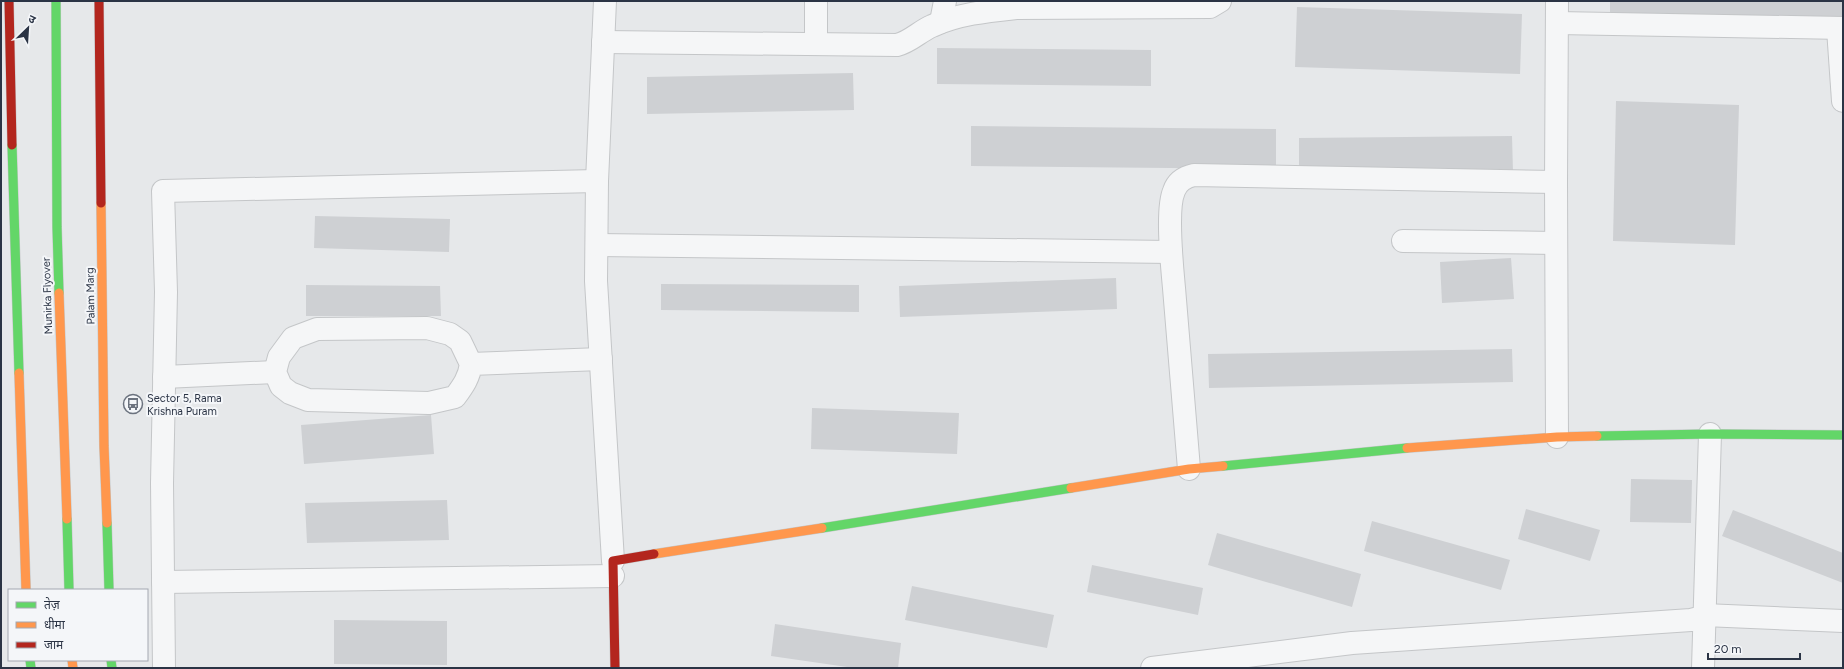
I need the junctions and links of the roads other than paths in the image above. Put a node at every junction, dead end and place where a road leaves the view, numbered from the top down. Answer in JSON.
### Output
{"nodes":[{"id":1,"x":10,"y":1,"type":"edge"},
{"id":2,"x":56,"y":1,"type":"edge"},
{"id":3,"x":98,"y":1,"type":"edge"},
{"id":4,"x":605,"y":1,"type":"edge"},
{"id":5,"x":816,"y":1,"type":"edge"},
{"id":6,"x":945,"y":1,"type":"edge"},
{"id":7,"x":1220,"y":1,"type":"edge"},
{"id":8,"x":1557,"y":1,"type":"edge"},
{"id":9,"x":941,"y":22,"type":"junction"},
{"id":10,"x":1557,"y":23,"type":"junction"},
{"id":11,"x":1841,"y":29,"type":"edge"},
{"id":12,"x":603,"y":42,"type":"junction"},
{"id":13,"x":816,"y":44,"type":"junction"},
{"id":14,"x":1843,"y":101,"type":"edge"},
{"id":15,"x":598,"y":181,"type":"junction"},
{"id":16,"x":1556,"y":182,"type":"junction"},
{"id":17,"x":1403,"y":241,"type":"dead end"},
{"id":18,"x":1556,"y":243,"type":"junction"},
{"id":19,"x":597,"y":245,"type":"junction"},
{"id":20,"x":1171,"y":252,"type":"junction"},
{"id":21,"x":601,"y":359,"type":"junction"},
{"id":22,"x":471,"y":364,"type":"junction"},
{"id":23,"x":275,"y":372,"type":"junction"},
{"id":24,"x":164,"y":377,"type":"junction"},
{"id":25,"x":1710,"y":434,"type":"junction"},
{"id":26,"x":1843,"y":435,"type":"edge"},
{"id":27,"x":1557,"y":437,"type":"junction"},
{"id":28,"x":1189,"y":469,"type":"junction"},
{"id":29,"x":613,"y":569,"type":"junction"},
{"id":30,"x":163,"y":582,"type":"junction"},
{"id":31,"x":26,"y":589,"type":"edge"},
{"id":32,"x":70,"y":589,"type":"edge"},
{"id":33,"x":109,"y":589,"type":"edge"},
{"id":34,"x":1704,"y":615,"type":"junction"},
{"id":35,"x":1843,"y":621,"type":"edge"},
{"id":36,"x":164,"y":668,"type":"edge"},
{"id":37,"x":615,"y":668,"type":"edge"},
{"id":38,"x":1152,"y":668,"type":"edge"},
{"id":39,"x":1703,"y":668,"type":"edge"}],
"edges":[{"from":1,"to":31,"type":"main road"},
{"from":2,"to":32,"type":"main road","name":"Munirka Flyover"},
{"from":3,"to":33,"type":"main road","name":"Palam Marg"},
{"from":4,"to":12,"type":"street"},
{"from":5,"to":13,"type":"street"},
{"from":6,"to":9,"type":"street"},
{"from":7,"to":9,"type":"street"},
{"from":8,"to":10,"type":"street"},
{"from":9,"to":13,"type":"street"},
{"from":10,"to":11,"type":"street"},
{"from":10,"to":16,"type":"street"},
{"from":11,"to":14,"type":"street"},
{"from":12,"to":13,"type":"street"},
{"from":12,"to":15,"type":"street"},
{"from":15,"to":19,"type":"street"},
{"from":15,"to":24,"type":"street"},
{"from":16,"to":18,"type":"street"},
{"from":16,"to":20,"type":"street"},
{"from":17,"to":18,"type":"street"},
{"from":18,"to":27,"type":"street"},
{"from":19,"to":20,"type":"street"},
{"from":19,"to":21,"type":"street"},
{"from":20,"to":28,"type":"street"},
{"from":21,"to":22,"type":"street"},
{"from":21,"to":29,"type":"street"},
{"from":22,"to":23,"type":"street"},
{"from":22,"to":23,"type":"street"},
{"from":23,"to":24,"type":"street"},
{"from":24,"to":30,"type":"street"},
{"from":25,"to":26,"type":"main road"},
{"from":25,"to":27,"type":"main road"},
{"from":25,"to":34,"type":"street"},
{"from":27,"to":28,"type":"main road"},
{"from":28,"to":29,"type":"main road"},
{"from":29,"to":30,"type":"street"},
{"from":29,"to":37,"type":"main road"},
{"from":30,"to":36,"type":"street"},
{"from":34,"to":35,"type":"street"},
{"from":34,"to":38,"type":"street"},
{"from":34,"to":39,"type":"street"}]}
